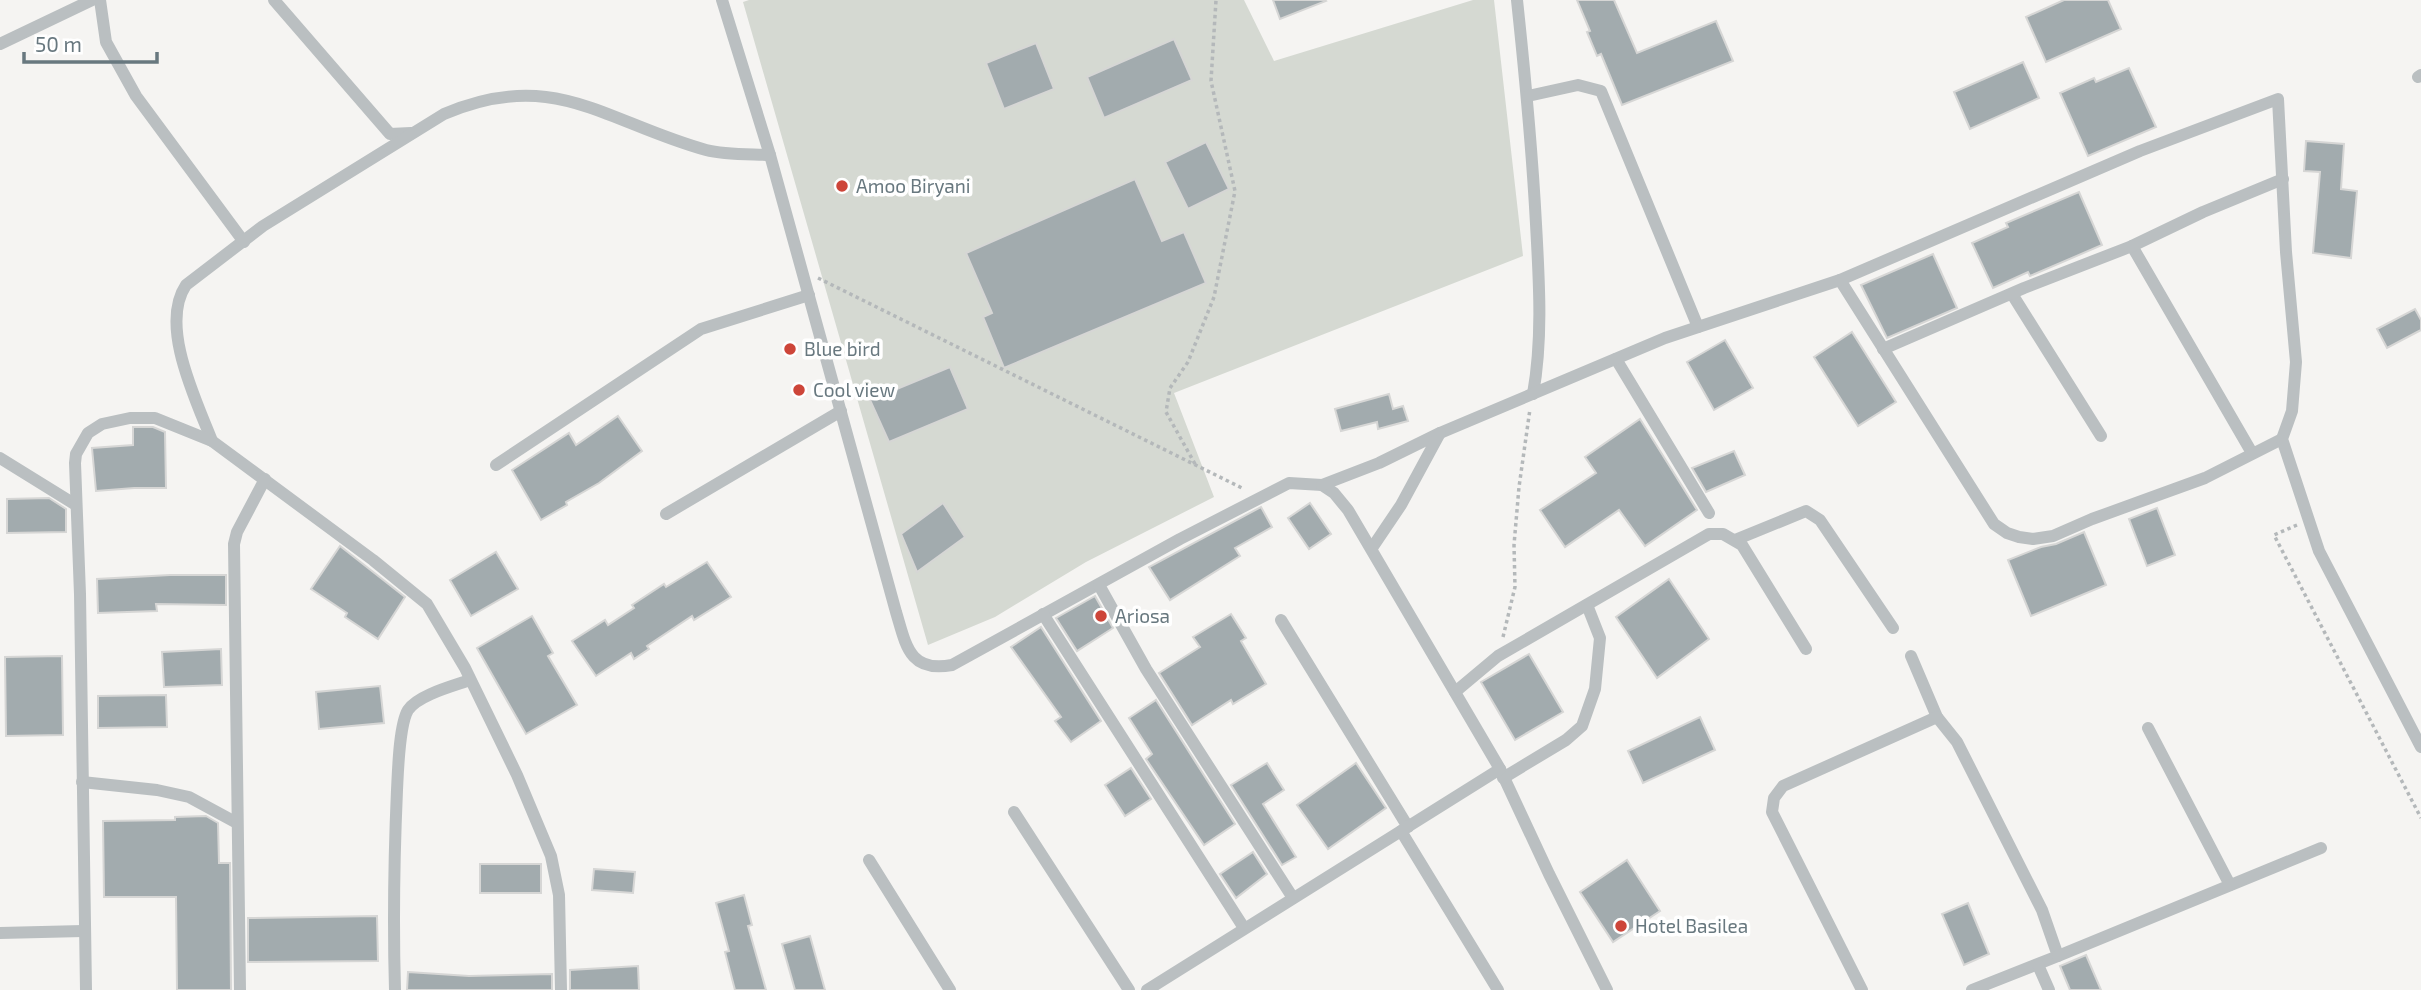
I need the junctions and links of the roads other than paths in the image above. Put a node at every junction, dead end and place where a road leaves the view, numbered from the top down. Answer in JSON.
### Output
{"nodes":[{"id":1,"x":92,"y":0,"type":"edge"},
{"id":2,"x":100,"y":0,"type":"edge"},
{"id":3,"x":274,"y":0,"type":"edge"},
{"id":4,"x":722,"y":0,"type":"edge"},
{"id":5,"x":1517,"y":0,"type":"edge"},
{"id":6,"x":0,"y":44,"type":"edge"},
{"id":7,"x":1528,"y":96,"type":"junction"},
{"id":8,"x":414,"y":133,"type":"junction"},
{"id":9,"x":770,"y":155,"type":"junction"},
{"id":10,"x":2283,"y":179,"type":"junction"},
{"id":11,"x":244,"y":242,"type":"junction"},
{"id":12,"x":2132,"y":246,"type":"junction"},
{"id":13,"x":1840,"y":280,"type":"junction"},
{"id":14,"x":2012,"y":294,"type":"junction"},
{"id":15,"x":809,"y":295,"type":"junction"},
{"id":16,"x":1698,"y":327,"type":"junction"},
{"id":17,"x":1884,"y":349,"type":"junction"},
{"id":18,"x":1616,"y":359,"type":"junction"},
{"id":19,"x":1532,"y":394,"type":"junction"},
{"id":20,"x":841,"y":411,"type":"junction"},
{"id":21,"x":1440,"y":433,"type":"junction"},
{"id":22,"x":2101,"y":436,"type":"dead end"},
{"id":23,"x":2282,"y":439,"type":"junction"},
{"id":24,"x":212,"y":440,"type":"junction"},
{"id":25,"x":2252,"y":453,"type":"junction"},
{"id":26,"x":0,"y":458,"type":"edge"},
{"id":27,"x":496,"y":465,"type":"dead end"},
{"id":28,"x":265,"y":479,"type":"junction"},
{"id":29,"x":1322,"y":485,"type":"junction"},
{"id":30,"x":76,"y":505,"type":"junction"},
{"id":31,"x":1709,"y":513,"type":"dead end"},
{"id":32,"x":666,"y":514,"type":"dead end"},
{"id":33,"x":1735,"y":540,"type":"junction"},
{"id":34,"x":1372,"y":548,"type":"junction"},
{"id":35,"x":1099,"y":585,"type":"junction"},
{"id":36,"x":1587,"y":605,"type":"junction"},
{"id":37,"x":1043,"y":614,"type":"junction"},
{"id":38,"x":1280,"y":620,"type":"dead end"},
{"id":39,"x":1893,"y":628,"type":"dead end"},
{"id":40,"x":1806,"y":649,"type":"dead end"},
{"id":41,"x":1910,"y":656,"type":"dead end"},
{"id":42,"x":470,"y":680,"type":"junction"},
{"id":43,"x":1455,"y":692,"type":"junction"},
{"id":44,"x":1937,"y":717,"type":"junction"},
{"id":45,"x":2148,"y":727,"type":"dead end"},
{"id":46,"x":2421,"y":747,"type":"edge"},
{"id":47,"x":1502,"y":774,"type":"junction"},
{"id":48,"x":82,"y":782,"type":"junction"},
{"id":49,"x":1014,"y":812,"type":"dead end"},
{"id":50,"x":237,"y":823,"type":"junction"},
{"id":51,"x":1405,"y":829,"type":"junction"},
{"id":52,"x":2321,"y":848,"type":"dead end"},
{"id":53,"x":869,"y":860,"type":"dead end"},
{"id":54,"x":2230,"y":885,"type":"junction"},
{"id":55,"x":1293,"y":898,"type":"junction"},
{"id":56,"x":1244,"y":928,"type":"junction"},
{"id":57,"x":83,"y":931,"type":"junction"},
{"id":58,"x":0,"y":933,"type":"edge"},
{"id":59,"x":2058,"y":956,"type":"junction"},
{"id":60,"x":2038,"y":965,"type":"junction"},
{"id":61,"x":86,"y":990,"type":"edge"},
{"id":62,"x":240,"y":990,"type":"edge"},
{"id":63,"x":395,"y":990,"type":"edge"},
{"id":64,"x":561,"y":990,"type":"edge"},
{"id":65,"x":950,"y":990,"type":"edge"},
{"id":66,"x":1129,"y":990,"type":"edge"},
{"id":67,"x":1147,"y":990,"type":"edge"},
{"id":68,"x":1498,"y":990,"type":"edge"},
{"id":69,"x":1607,"y":990,"type":"edge"},
{"id":70,"x":1862,"y":990,"type":"edge"},
{"id":71,"x":1972,"y":990,"type":"edge"},
{"id":72,"x":2049,"y":990,"type":"edge"}],
"edges":[{"from":1,"to":6,"type":"street"},
{"from":2,"to":11,"type":"street"},
{"from":3,"to":8,"type":"street"},
{"from":4,"to":9,"type":"street"},
{"from":5,"to":7,"type":"street"},
{"from":7,"to":16,"type":"street"},
{"from":7,"to":19,"type":"street"},
{"from":8,"to":9,"type":"street"},
{"from":8,"to":11,"type":"street"},
{"from":9,"to":15,"type":"street"},
{"from":10,"to":12,"type":"street"},
{"from":10,"to":13,"type":"street"},
{"from":10,"to":23,"type":"street"},
{"from":11,"to":24,"type":"street"},
{"from":12,"to":14,"type":"street"},
{"from":12,"to":25,"type":"street"},
{"from":13,"to":16,"type":"street"},
{"from":13,"to":17,"type":"street"},
{"from":14,"to":17,"type":"street"},
{"from":14,"to":22,"type":"street"},
{"from":15,"to":20,"type":"street"},
{"from":15,"to":27,"type":"street"},
{"from":16,"to":18,"type":"street"},
{"from":17,"to":25,"type":"street"},
{"from":18,"to":19,"type":"street"},
{"from":18,"to":31,"type":"street"},
{"from":19,"to":21,"type":"street"},
{"from":20,"to":32,"type":"street"},
{"from":20,"to":37,"type":"street"},
{"from":21,"to":29,"type":"street"},
{"from":21,"to":34,"type":"street"},
{"from":23,"to":25,"type":"street"},
{"from":23,"to":46,"type":"street"},
{"from":24,"to":28,"type":"street"},
{"from":24,"to":30,"type":"street"},
{"from":26,"to":30,"type":"street"},
{"from":28,"to":42,"type":"street"},
{"from":28,"to":50,"type":"street"},
{"from":29,"to":34,"type":"street"},
{"from":29,"to":35,"type":"street"},
{"from":30,"to":48,"type":"street"},
{"from":33,"to":36,"type":"street"},
{"from":33,"to":39,"type":"street"},
{"from":33,"to":40,"type":"street"},
{"from":34,"to":43,"type":"street"},
{"from":35,"to":37,"type":"street"},
{"from":35,"to":55,"type":"street"},
{"from":36,"to":43,"type":"street"},
{"from":36,"to":47,"type":"street"},
{"from":37,"to":56,"type":"street"},
{"from":38,"to":51,"type":"street"},
{"from":41,"to":44,"type":"street"},
{"from":42,"to":63,"type":"street"},
{"from":42,"to":64,"type":"street"},
{"from":43,"to":47,"type":"street"},
{"from":44,"to":59,"type":"street"},
{"from":44,"to":70,"type":"street"},
{"from":45,"to":54,"type":"street"},
{"from":47,"to":51,"type":"street"},
{"from":47,"to":69,"type":"street"},
{"from":48,"to":50,"type":"street"},
{"from":48,"to":57,"type":"street"},
{"from":49,"to":66,"type":"street"},
{"from":50,"to":62,"type":"street"},
{"from":51,"to":55,"type":"street"},
{"from":51,"to":68,"type":"street"},
{"from":52,"to":54,"type":"street"},
{"from":53,"to":65,"type":"street"},
{"from":54,"to":59,"type":"street"},
{"from":55,"to":56,"type":"street"},
{"from":56,"to":67,"type":"street"},
{"from":57,"to":58,"type":"street"},
{"from":57,"to":61,"type":"street"},
{"from":59,"to":60,"type":"street"},
{"from":60,"to":71,"type":"street"},
{"from":60,"to":72,"type":"street"}]}
